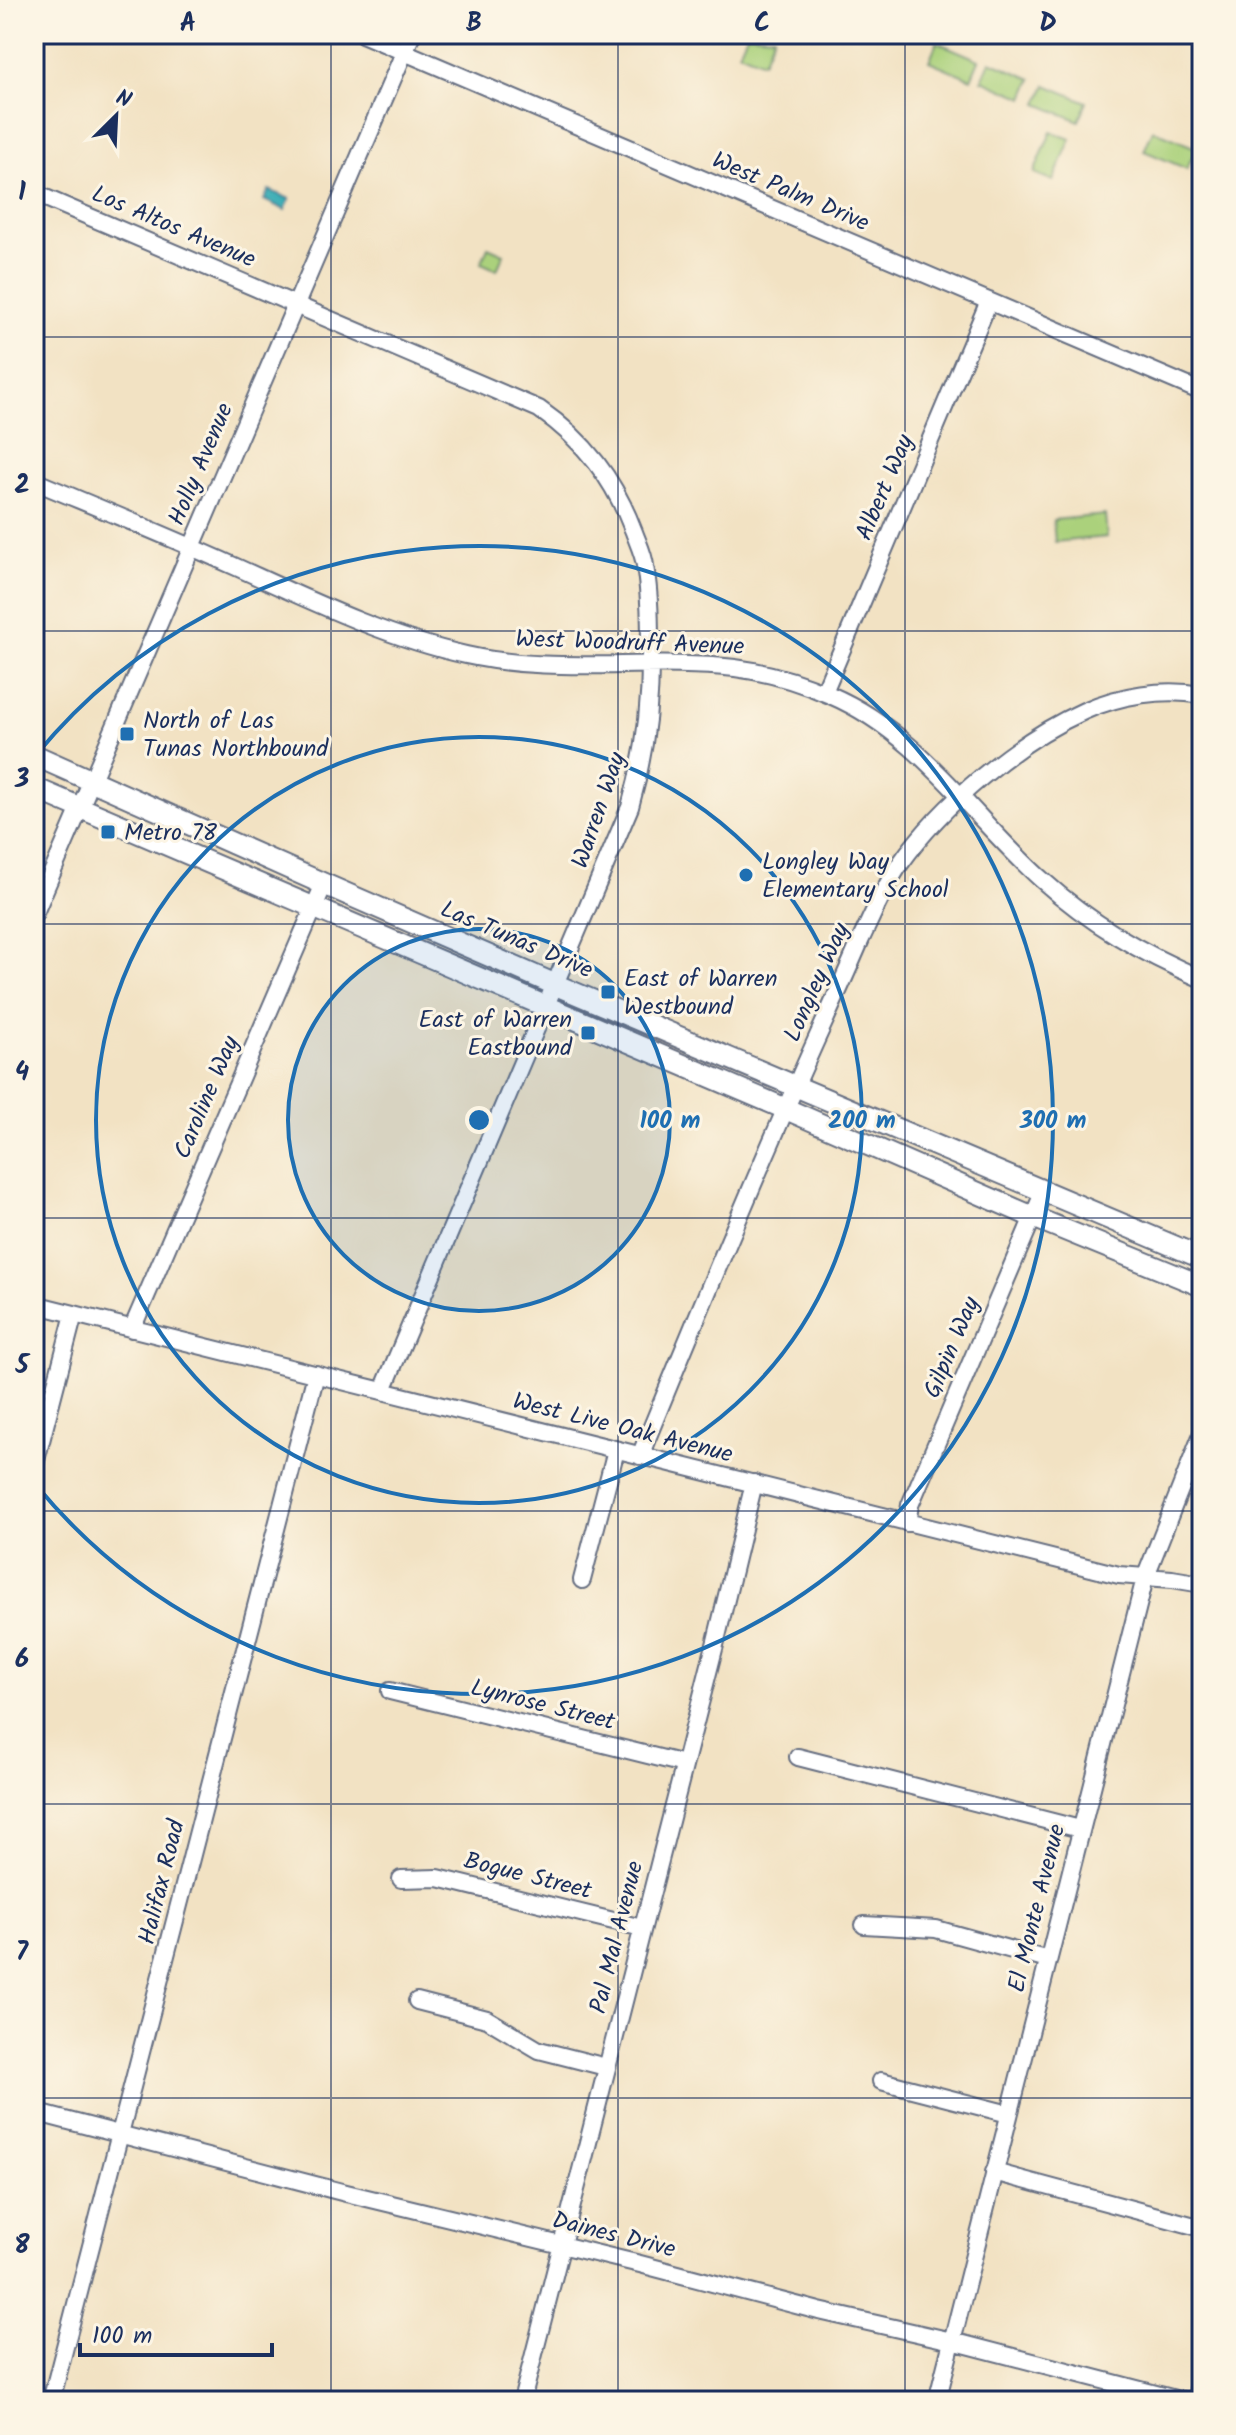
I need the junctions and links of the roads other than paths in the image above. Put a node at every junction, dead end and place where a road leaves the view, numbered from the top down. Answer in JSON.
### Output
{"nodes":[{"id":1,"x":362,"y":34,"type":"edge"},
{"id":2,"x":412,"y":34,"type":"edge"},
{"id":3,"x":404,"y":52,"type":"junction"},
{"id":4,"x":34,"y":193,"type":"edge"},
{"id":5,"x":989,"y":301,"type":"junction"},
{"id":6,"x":295,"y":304,"type":"junction"},
{"id":7,"x":1202,"y":392,"type":"edge"},
{"id":8,"x":34,"y":481,"type":"edge"},
{"id":9,"x":190,"y":547,"type":"junction"},
{"id":10,"x":651,"y":665,"type":"junction"},
{"id":11,"x":824,"y":692,"type":"junction"},
{"id":12,"x":1202,"y":695,"type":"edge"},
{"id":13,"x":34,"y":755,"type":"edge"},
{"id":14,"x":91,"y":780,"type":"junction"},
{"id":15,"x":34,"y":788,"type":"edge"},
{"id":16,"x":959,"y":796,"type":"junction"},
{"id":17,"x":80,"y":808,"type":"junction"},
{"id":18,"x":324,"y":884,"type":"junction"},
{"id":19,"x":313,"y":908,"type":"junction"},
{"id":20,"x":34,"y":915,"type":"edge"},
{"id":21,"x":1202,"y":979,"type":"edge"},
{"id":22,"x":556,"y":985,"type":"junction"},
{"id":23,"x":546,"y":1007,"type":"junction"},
{"id":24,"x":796,"y":1086,"type":"junction"},
{"id":25,"x":786,"y":1109,"type":"junction"},
{"id":26,"x":1044,"y":1191,"type":"junction"},
{"id":27,"x":1033,"y":1217,"type":"junction"},
{"id":28,"x":1202,"y":1258,"type":"edge"},
{"id":29,"x":1202,"y":1286,"type":"edge"},
{"id":30,"x":34,"y":1304,"type":"edge"},
{"id":31,"x":74,"y":1314,"type":"junction"},
{"id":32,"x":132,"y":1329,"type":"junction"},
{"id":33,"x":316,"y":1374,"type":"junction"},
{"id":34,"x":383,"y":1390,"type":"junction"},
{"id":35,"x":1202,"y":1434,"type":"edge"},
{"id":36,"x":616,"y":1450,"type":"junction"},
{"id":37,"x":640,"y":1456,"type":"junction"},
{"id":38,"x":34,"y":1468,"type":"edge"},
{"id":39,"x":754,"y":1483,"type":"junction"},
{"id":40,"x":907,"y":1523,"type":"junction"},
{"id":41,"x":1145,"y":1578,"type":"junction"},
{"id":42,"x":582,"y":1580,"type":"dead end"},
{"id":43,"x":1202,"y":1584,"type":"edge"},
{"id":44,"x":390,"y":1691,"type":"dead end"},
{"id":45,"x":798,"y":1757,"type":"dead end"},
{"id":46,"x":684,"y":1764,"type":"junction"},
{"id":47,"x":1080,"y":1829,"type":"junction"},
{"id":48,"x":401,"y":1879,"type":"dead end"},
{"id":49,"x":864,"y":1925,"type":"dead end"},
{"id":50,"x":642,"y":1928,"type":"junction"},
{"id":51,"x":1048,"y":1960,"type":"junction"},
{"id":52,"x":417,"y":2001,"type":"dead end"},
{"id":53,"x":606,"y":2067,"type":"junction"},
{"id":54,"x":881,"y":2081,"type":"dead end"},
{"id":55,"x":34,"y":2112,"type":"edge"},
{"id":56,"x":1009,"y":2114,"type":"junction"},
{"id":57,"x":120,"y":2134,"type":"junction"},
{"id":58,"x":994,"y":2172,"type":"junction"},
{"id":59,"x":1202,"y":2228,"type":"edge"},
{"id":60,"x":561,"y":2244,"type":"junction"},
{"id":61,"x":952,"y":2341,"type":"junction"},
{"id":62,"x":1202,"y":2375,"type":"edge"},
{"id":63,"x":51,"y":2401,"type":"edge"},
{"id":64,"x":522,"y":2401,"type":"edge"},
{"id":65,"x":937,"y":2401,"type":"edge"},
{"id":66,"x":1183,"y":2401,"type":"edge"},
{"id":67,"x":1195,"y":2401,"type":"edge"}],
"edges":[{"from":1,"to":3,"type":"street","name":"West Palm Drive"},
{"from":2,"to":3,"type":"street","name":"Holly Avenue"},
{"from":3,"to":5,"type":"street","name":"West Palm Drive"},
{"from":3,"to":6,"type":"street","name":"Holly Avenue"},
{"from":4,"to":6,"type":"street","name":"Los Altos Avenue"},
{"from":5,"to":7,"type":"street","name":"West Palm Drive"},
{"from":5,"to":11,"type":"street","name":"Albert Way"},
{"from":6,"to":9,"type":"street","name":"Holly Avenue"},
{"from":6,"to":10,"type":"street","name":"Warren Way"},
{"from":8,"to":9,"type":"street","name":"West Woodruff Avenue"},
{"from":9,"to":10,"type":"street","name":"West Woodruff Avenue"},
{"from":9,"to":14,"type":"street","name":"Holly Avenue"},
{"from":10,"to":11,"type":"street","name":"West Woodruff Avenue"},
{"from":10,"to":22,"type":"street","name":"Warren Way"},
{"from":11,"to":16,"type":"street","name":"West Woodruff Avenue"},
{"from":12,"to":16,"type":"street","name":"Longley Way"},
{"from":13,"to":14,"type":"main road","name":"Las Tunas Drive"},
{"from":14,"to":17,"type":"street","name":"Holly Avenue"},
{"from":14,"to":18,"type":"main road","name":"Las Tunas Drive"},
{"from":15,"to":17,"type":"main road"},
{"from":16,"to":21,"type":"street","name":"West Woodruff Avenue"},
{"from":16,"to":24,"type":"street","name":"Longley Way"},
{"from":17,"to":19,"type":"main road"},
{"from":17,"to":20,"type":"street","name":"Holly Avenue"},
{"from":18,"to":19,"type":"street","name":"Caroline Way"},
{"from":18,"to":22,"type":"main road","name":"Las Tunas Drive"},
{"from":19,"to":23,"type":"main road"},
{"from":19,"to":32,"type":"street","name":"Caroline Way"},
{"from":22,"to":23,"type":"street","name":"Warren Way"},
{"from":22,"to":24,"type":"main road","name":"Las Tunas Drive"},
{"from":23,"to":25,"type":"main road"},
{"from":23,"to":34,"type":"street","name":"Warren Way"},
{"from":24,"to":25,"type":"street","name":"Longley Way"},
{"from":24,"to":26,"type":"main road","name":"Las Tunas Drive"},
{"from":25,"to":27,"type":"main road"},
{"from":25,"to":37,"type":"street","name":"Longley Way"},
{"from":26,"to":27,"type":"street","name":"Gilpin Way"},
{"from":26,"to":28,"type":"main road","name":"Las Tunas Drive"},
{"from":27,"to":29,"type":"main road"},
{"from":27,"to":40,"type":"street","name":"Gilpin Way"},
{"from":30,"to":31,"type":"street","name":"West Live Oak Avenue"},
{"from":31,"to":32,"type":"street","name":"West Live Oak Avenue"},
{"from":31,"to":38,"type":"street"},
{"from":32,"to":33,"type":"street","name":"West Live Oak Avenue"},
{"from":33,"to":34,"type":"street","name":"West Live Oak Avenue"},
{"from":33,"to":57,"type":"street","name":"Halifax Road"},
{"from":34,"to":36,"type":"street","name":"West Live Oak Avenue"},
{"from":35,"to":41,"type":"street","name":"El Monte Avenue"},
{"from":36,"to":37,"type":"street","name":"West Live Oak Avenue"},
{"from":36,"to":42,"type":"street"},
{"from":37,"to":39,"type":"street","name":"West Live Oak Avenue"},
{"from":39,"to":40,"type":"street","name":"West Live Oak Avenue"},
{"from":39,"to":46,"type":"street","name":"Pal Mal Avenue"},
{"from":40,"to":41,"type":"street","name":"West Live Oak Avenue"},
{"from":41,"to":43,"type":"street","name":"West Live Oak Avenue"},
{"from":41,"to":47,"type":"street","name":"El Monte Avenue"},
{"from":44,"to":46,"type":"street","name":"Lynrose Street"},
{"from":45,"to":47,"type":"street"},
{"from":46,"to":50,"type":"street","name":"Pal Mal Avenue"},
{"from":47,"to":51,"type":"street","name":"El Monte Avenue"},
{"from":48,"to":50,"type":"street","name":"Bogue Street"},
{"from":49,"to":51,"type":"street"},
{"from":50,"to":53,"type":"street","name":"Pal Mal Avenue"},
{"from":51,"to":56,"type":"street","name":"El Monte Avenue"},
{"from":52,"to":53,"type":"street"},
{"from":53,"to":60,"type":"street","name":"Pal Mal Avenue"},
{"from":54,"to":56,"type":"street"},
{"from":55,"to":57,"type":"street","name":"Daines Drive"},
{"from":56,"to":58,"type":"street","name":"El Monte Avenue"},
{"from":57,"to":60,"type":"street","name":"Daines Drive"},
{"from":57,"to":63,"type":"street","name":"Halifax Road"},
{"from":58,"to":59,"type":"street"},
{"from":58,"to":61,"type":"street","name":"El Monte Avenue"},
{"from":60,"to":61,"type":"street","name":"Daines Drive"},
{"from":60,"to":64,"type":"street","name":"Pal Mal Avenue"},
{"from":61,"to":65,"type":"street","name":"El Monte Avenue"},
{"from":61,"to":66,"type":"street","name":"Daines Drive"},
{"from":62,"to":67,"type":"street"}]}
